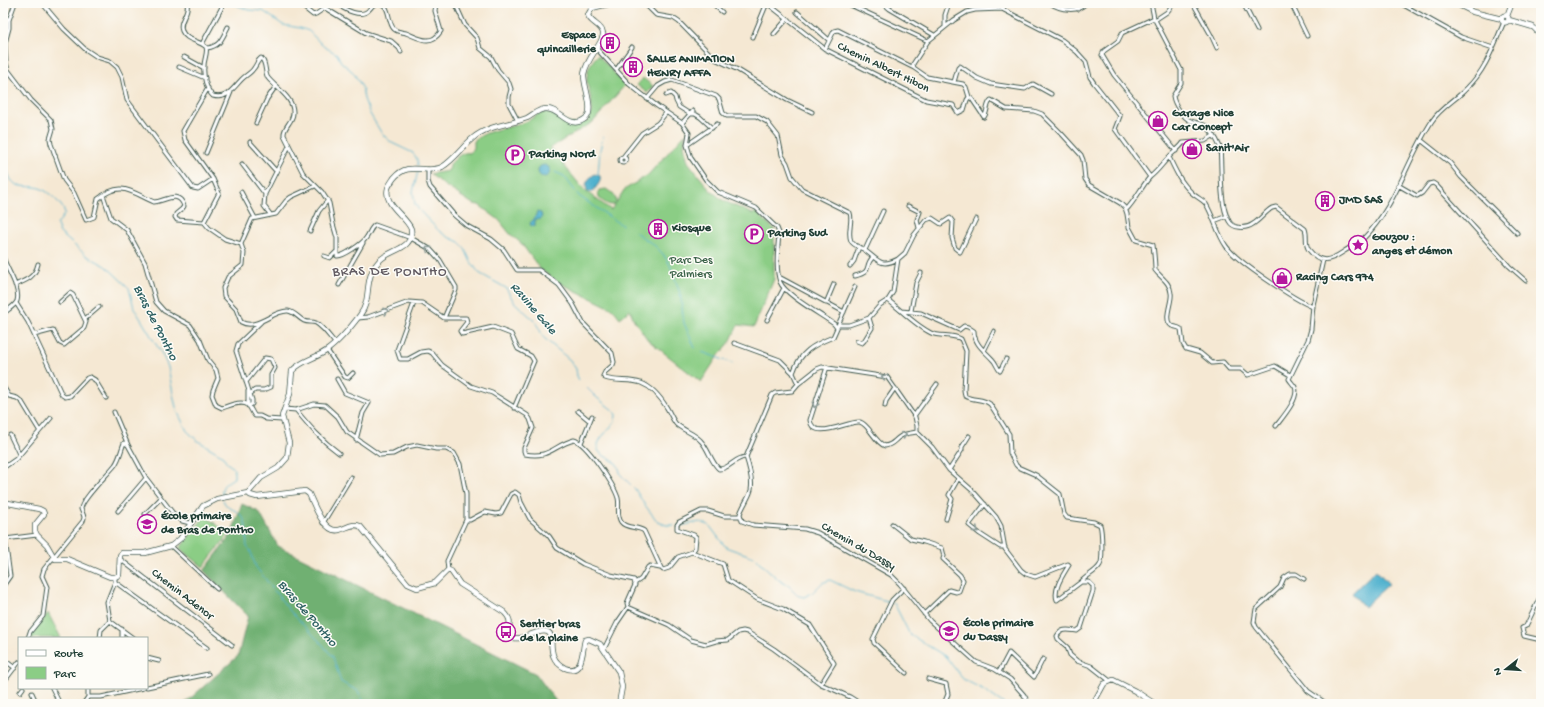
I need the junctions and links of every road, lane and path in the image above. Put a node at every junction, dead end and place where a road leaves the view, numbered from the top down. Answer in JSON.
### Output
{"nodes":[{"id":1,"x":15,"y":3,"type":"edge"},
{"id":2,"x":42,"y":3,"type":"edge"},
{"id":3,"x":187,"y":3,"type":"edge"},
{"id":4,"x":220,"y":3,"type":"edge"},
{"id":5,"x":298,"y":3,"type":"edge"},
{"id":6,"x":342,"y":3,"type":"edge"},
{"id":7,"x":436,"y":3,"type":"edge"},
{"id":8,"x":455,"y":3,"type":"edge"},
{"id":9,"x":612,"y":3,"type":"edge"},
{"id":10,"x":644,"y":3,"type":"edge"},
{"id":11,"x":712,"y":3,"type":"edge"},
{"id":12,"x":767,"y":3,"type":"edge"},
{"id":13,"x":846,"y":3,"type":"edge"},
{"id":14,"x":883,"y":3,"type":"edge"},
{"id":15,"x":949,"y":3,"type":"edge"},
{"id":16,"x":1004,"y":3,"type":"edge"},
{"id":17,"x":1050,"y":3,"type":"edge"},
{"id":18,"x":1074,"y":3,"type":"edge"},
{"id":19,"x":1086,"y":3,"type":"edge"},
{"id":20,"x":1152,"y":3,"type":"edge"},
{"id":21,"x":1174,"y":3,"type":"edge"},
{"id":22,"x":1193,"y":3,"type":"edge"},
{"id":23,"x":1243,"y":3,"type":"edge"},
{"id":24,"x":1291,"y":3,"type":"edge"},
{"id":25,"x":1400,"y":3,"type":"edge"},
{"id":26,"x":1455,"y":3,"type":"edge"},
{"id":27,"x":1512,"y":3,"type":"edge"},
{"id":28,"x":343,"y":8,"type":"junction"},
{"id":29,"x":1002,"y":9,"type":"junction"},
{"id":30,"x":1078,"y":9,"type":"junction"},
{"id":31,"x":722,"y":12,"type":"dead end"},
{"id":32,"x":797,"y":12,"type":"dead end"},
{"id":33,"x":3,"y":16,"type":"edge"},
{"id":34,"x":339,"y":16,"type":"junction"},
{"id":35,"x":787,"y":19,"type":"junction"},
{"id":36,"x":1155,"y":19,"type":"junction"},
{"id":37,"x":1505,"y":19,"type":"junction"},
{"id":38,"x":8,"y":20,"type":"junction"},
{"id":39,"x":945,"y":26,"type":"junction"},
{"id":40,"x":228,"y":27,"type":"dead end"},
{"id":41,"x":1257,"y":30,"type":"dead end"},
{"id":42,"x":774,"y":34,"type":"dead end"},
{"id":43,"x":934,"y":35,"type":"junction"},
{"id":44,"x":1541,"y":35,"type":"edge"},
{"id":45,"x":1307,"y":36,"type":"dead end"},
{"id":46,"x":753,"y":37,"type":"dead end"},
{"id":47,"x":829,"y":40,"type":"junction"},
{"id":48,"x":928,"y":41,"type":"junction"},
{"id":49,"x":202,"y":44,"type":"junction"},
{"id":50,"x":632,"y":47,"type":"dead end"},
{"id":51,"x":207,"y":48,"type":"junction"},
{"id":52,"x":596,"y":48,"type":"junction"},
{"id":53,"x":1217,"y":48,"type":"dead end"},
{"id":54,"x":1493,"y":48,"type":"junction"},
{"id":55,"x":825,"y":49,"type":"junction"},
{"id":56,"x":401,"y":52,"type":"dead end"},
{"id":57,"x":184,"y":57,"type":"dead end"},
{"id":58,"x":179,"y":67,"type":"dead end"},
{"id":59,"x":204,"y":68,"type":"junction"},
{"id":60,"x":914,"y":68,"type":"junction"},
{"id":61,"x":616,"y":70,"type":"junction"},
{"id":62,"x":205,"y":78,"type":"junction"},
{"id":63,"x":954,"y":82,"type":"junction"},
{"id":64,"x":276,"y":86,"type":"junction"},
{"id":65,"x":208,"y":88,"type":"junction"},
{"id":66,"x":231,"y":92,"type":"junction"},
{"id":67,"x":1050,"y":94,"type":"dead end"},
{"id":68,"x":666,"y":95,"type":"dead end"},
{"id":69,"x":969,"y":97,"type":"junction"},
{"id":70,"x":647,"y":99,"type":"junction"},
{"id":71,"x":694,"y":111,"type":"dead end"},
{"id":72,"x":812,"y":112,"type":"dead end"},
{"id":73,"x":666,"y":113,"type":"junction"},
{"id":74,"x":690,"y":114,"type":"junction"},
{"id":75,"x":518,"y":120,"type":"junction"},
{"id":76,"x":256,"y":123,"type":"dead end"},
{"id":77,"x":682,"y":123,"type":"junction"},
{"id":78,"x":717,"y":124,"type":"dead end"},
{"id":79,"x":712,"y":128,"type":"junction"},
{"id":80,"x":1213,"y":136,"type":"junction"},
{"id":81,"x":1421,"y":140,"type":"junction"},
{"id":82,"x":250,"y":142,"type":"dead end"},
{"id":83,"x":687,"y":145,"type":"junction"},
{"id":84,"x":289,"y":146,"type":"junction"},
{"id":85,"x":1176,"y":151,"type":"junction"},
{"id":86,"x":206,"y":153,"type":"dead end"},
{"id":87,"x":624,"y":157,"type":"dead end"},
{"id":88,"x":1169,"y":157,"type":"junction"},
{"id":89,"x":242,"y":164,"type":"dead end"},
{"id":90,"x":428,"y":170,"type":"junction"},
{"id":91,"x":276,"y":171,"type":"junction"},
{"id":92,"x":1150,"y":177,"type":"junction"},
{"id":93,"x":213,"y":179,"type":"junction"},
{"id":94,"x":1398,"y":185,"type":"junction"},
{"id":95,"x":316,"y":186,"type":"junction"},
{"id":96,"x":241,"y":192,"type":"dead end"},
{"id":97,"x":265,"y":194,"type":"junction"},
{"id":98,"x":102,"y":195,"type":"junction"},
{"id":99,"x":328,"y":200,"type":"junction"},
{"id":100,"x":908,"y":206,"type":"dead end"},
{"id":101,"x":1126,"y":210,"type":"junction"},
{"id":102,"x":883,"y":211,"type":"dead end"},
{"id":103,"x":270,"y":214,"type":"junction"},
{"id":104,"x":1227,"y":216,"type":"junction"},
{"id":105,"x":255,"y":218,"type":"junction"},
{"id":106,"x":976,"y":219,"type":"dead end"},
{"id":107,"x":1214,"y":221,"type":"junction"},
{"id":108,"x":204,"y":222,"type":"junction"},
{"id":109,"x":919,"y":228,"type":"junction"},
{"id":110,"x":310,"y":231,"type":"dead end"},
{"id":111,"x":1517,"y":233,"type":"dead end"},
{"id":112,"x":411,"y":238,"type":"junction"},
{"id":113,"x":364,"y":241,"type":"junction"},
{"id":114,"x":241,"y":244,"type":"junction"},
{"id":115,"x":859,"y":247,"type":"junction"},
{"id":116,"x":865,"y":250,"type":"junction"},
{"id":117,"x":336,"y":252,"type":"junction"},
{"id":118,"x":3,"y":256,"type":"edge"},
{"id":119,"x":324,"y":256,"type":"dead end"},
{"id":120,"x":873,"y":257,"type":"junction"},
{"id":121,"x":898,"y":259,"type":"junction"},
{"id":122,"x":1323,"y":260,"type":"junction"},
{"id":123,"x":38,"y":264,"type":"dead end"},
{"id":124,"x":850,"y":266,"type":"dead end"},
{"id":125,"x":921,"y":273,"type":"dead end"},
{"id":126,"x":855,"y":276,"type":"dead end"},
{"id":127,"x":779,"y":277,"type":"junction"},
{"id":128,"x":1526,"y":281,"type":"dead end"},
{"id":129,"x":834,"y":284,"type":"dead end"},
{"id":130,"x":15,"y":285,"type":"junction"},
{"id":131,"x":339,"y":285,"type":"dead end"},
{"id":132,"x":855,"y":287,"type":"dead end"},
{"id":133,"x":784,"y":288,"type":"junction"},
{"id":134,"x":888,"y":300,"type":"junction"},
{"id":135,"x":60,"y":302,"type":"dead end"},
{"id":136,"x":16,"y":303,"type":"junction"},
{"id":137,"x":414,"y":303,"type":"junction"},
{"id":138,"x":826,"y":303,"type":"junction"},
{"id":139,"x":99,"y":307,"type":"dead end"},
{"id":140,"x":1313,"y":307,"type":"junction"},
{"id":141,"x":901,"y":311,"type":"junction"},
{"id":142,"x":911,"y":311,"type":"junction"},
{"id":143,"x":844,"y":312,"type":"junction"},
{"id":144,"x":3,"y":314,"type":"edge"},
{"id":145,"x":358,"y":318,"type":"junction"},
{"id":146,"x":444,"y":318,"type":"junction"},
{"id":147,"x":869,"y":318,"type":"junction"},
{"id":148,"x":85,"y":319,"type":"junction"},
{"id":149,"x":767,"y":320,"type":"dead end"},
{"id":150,"x":262,"y":321,"type":"junction"},
{"id":151,"x":838,"y":327,"type":"junction"},
{"id":152,"x":953,"y":328,"type":"junction"},
{"id":153,"x":994,"y":331,"type":"dead end"},
{"id":154,"x":34,"y":335,"type":"junction"},
{"id":155,"x":951,"y":337,"type":"junction"},
{"id":156,"x":857,"y":340,"type":"dead end"},
{"id":157,"x":335,"y":343,"type":"junction"},
{"id":158,"x":734,"y":343,"type":"dead end"},
{"id":159,"x":328,"y":350,"type":"junction"},
{"id":160,"x":984,"y":351,"type":"junction"},
{"id":161,"x":1006,"y":359,"type":"dead end"},
{"id":162,"x":827,"y":367,"type":"junction"},
{"id":163,"x":353,"y":373,"type":"dead end"},
{"id":164,"x":793,"y":373,"type":"junction"},
{"id":165,"x":1290,"y":375,"type":"junction"},
{"id":166,"x":337,"y":379,"type":"dead end"},
{"id":167,"x":246,"y":382,"type":"junction"},
{"id":168,"x":798,"y":384,"type":"junction"},
{"id":169,"x":937,"y":384,"type":"dead end"},
{"id":170,"x":3,"y":386,"type":"edge"},
{"id":171,"x":896,"y":388,"type":"junction"},
{"id":172,"x":248,"y":389,"type":"junction"},
{"id":173,"x":250,"y":394,"type":"junction"},
{"id":174,"x":106,"y":398,"type":"dead end"},
{"id":175,"x":248,"y":406,"type":"junction"},
{"id":176,"x":885,"y":406,"type":"dead end"},
{"id":177,"x":514,"y":408,"type":"junction"},
{"id":178,"x":284,"y":409,"type":"junction"},
{"id":179,"x":296,"y":410,"type":"junction"},
{"id":180,"x":578,"y":411,"type":"dead end"},
{"id":181,"x":114,"y":412,"type":"dead end"},
{"id":182,"x":592,"y":416,"type":"dead end"},
{"id":183,"x":914,"y":416,"type":"junction"},
{"id":184,"x":51,"y":418,"type":"dead end"},
{"id":185,"x":282,"y":420,"type":"junction"},
{"id":186,"x":590,"y":421,"type":"junction"},
{"id":187,"x":1276,"y":426,"type":"dead end"},
{"id":188,"x":39,"y":430,"type":"junction"},
{"id":189,"x":917,"y":432,"type":"junction"},
{"id":190,"x":10,"y":435,"type":"dead end"},
{"id":191,"x":969,"y":436,"type":"dead end"},
{"id":192,"x":356,"y":440,"type":"junction"},
{"id":193,"x":581,"y":443,"type":"junction"},
{"id":194,"x":128,"y":445,"type":"junction"},
{"id":195,"x":339,"y":453,"type":"dead end"},
{"id":196,"x":19,"y":454,"type":"junction"},
{"id":197,"x":746,"y":457,"type":"junction"},
{"id":198,"x":3,"y":468,"type":"edge"},
{"id":199,"x":949,"y":470,"type":"junction"},
{"id":200,"x":351,"y":477,"type":"dead end"},
{"id":201,"x":146,"y":478,"type":"junction"},
{"id":202,"x":958,"y":479,"type":"junction"},
{"id":203,"x":248,"y":492,"type":"junction"},
{"id":204,"x":161,"y":498,"type":"junction"},
{"id":205,"x":3,"y":502,"type":"edge"},
{"id":206,"x":985,"y":504,"type":"junction"},
{"id":207,"x":118,"y":511,"type":"dead end"},
{"id":208,"x":145,"y":514,"type":"dead end"},
{"id":209,"x":740,"y":516,"type":"junction"},
{"id":210,"x":946,"y":519,"type":"dead end"},
{"id":211,"x":466,"y":520,"type":"junction"},
{"id":212,"x":190,"y":523,"type":"junction"},
{"id":213,"x":323,"y":523,"type":"junction"},
{"id":214,"x":892,"y":524,"type":"dead end"},
{"id":215,"x":37,"y":535,"type":"junction"},
{"id":216,"x":4,"y":540,"type":"edge"},
{"id":217,"x":171,"y":546,"type":"junction"},
{"id":218,"x":1005,"y":546,"type":"junction"},
{"id":219,"x":692,"y":552,"type":"junction"},
{"id":220,"x":54,"y":557,"type":"junction"},
{"id":221,"x":120,"y":560,"type":"junction"},
{"id":222,"x":661,"y":568,"type":"junction"},
{"id":223,"x":448,"y":570,"type":"junction"},
{"id":224,"x":1304,"y":578,"type":"dead end"},
{"id":225,"x":115,"y":580,"type":"junction"},
{"id":226,"x":1082,"y":582,"type":"junction"},
{"id":227,"x":635,"y":583,"type":"junction"},
{"id":228,"x":3,"y":586,"type":"edge"},
{"id":229,"x":904,"y":588,"type":"junction"},
{"id":230,"x":217,"y":589,"type":"dead end"},
{"id":231,"x":1541,"y":595,"type":"edge"},
{"id":232,"x":628,"y":607,"type":"junction"},
{"id":233,"x":924,"y":614,"type":"junction"},
{"id":234,"x":110,"y":621,"type":"junction"},
{"id":235,"x":122,"y":629,"type":"junction"},
{"id":236,"x":28,"y":637,"type":"edge"},
{"id":237,"x":100,"y":637,"type":"edge"},
{"id":238,"x":122,"y":637,"type":"edge"},
{"id":239,"x":132,"y":637,"type":"edge"},
{"id":240,"x":1541,"y":640,"type":"edge"},
{"id":241,"x":232,"y":645,"type":"dead end"},
{"id":242,"x":207,"y":648,"type":"dead end"},
{"id":243,"x":604,"y":649,"type":"junction"},
{"id":244,"x":3,"y":658,"type":"edge"},
{"id":245,"x":148,"y":658,"type":"edge"},
{"id":246,"x":1043,"y":659,"type":"dead end"},
{"id":247,"x":159,"y":660,"type":"dead end"},
{"id":248,"x":18,"y":664,"type":"edge"},
{"id":249,"x":15,"y":668,"type":"junction"},
{"id":250,"x":999,"y":672,"type":"junction"},
{"id":251,"x":906,"y":673,"type":"dead end"},
{"id":252,"x":208,"y":674,"type":"dead end"},
{"id":253,"x":6,"y":679,"type":"dead end"},
{"id":254,"x":928,"y":679,"type":"dead end"},
{"id":255,"x":1110,"y":680,"type":"junction"},
{"id":256,"x":821,"y":684,"type":"junction"},
{"id":257,"x":148,"y":687,"type":"edge"},
{"id":258,"x":22,"y":689,"type":"edge"},
{"id":259,"x":52,"y":689,"type":"edge"},
{"id":260,"x":88,"y":689,"type":"edge"},
{"id":261,"x":138,"y":689,"type":"edge"},
{"id":262,"x":20,"y":692,"type":"dead end"},
{"id":263,"x":32,"y":693,"type":"dead end"},
{"id":264,"x":88,"y":697,"type":"junction"},
{"id":265,"x":57,"y":699,"type":"junction"},
{"id":266,"x":37,"y":704,"type":"edge"},
{"id":267,"x":53,"y":704,"type":"edge"},
{"id":268,"x":60,"y":704,"type":"edge"},
{"id":269,"x":83,"y":704,"type":"edge"},
{"id":270,"x":619,"y":704,"type":"edge"},
{"id":271,"x":861,"y":704,"type":"edge"},
{"id":272,"x":944,"y":704,"type":"edge"},
{"id":273,"x":1029,"y":704,"type":"edge"},
{"id":274,"x":1093,"y":704,"type":"edge"},
{"id":275,"x":1155,"y":704,"type":"edge"},
{"id":276,"x":1327,"y":704,"type":"edge"}],
"edges":[{"from":1,"to":38,"type":"street"},
{"from":2,"to":93,"type":"street"},
{"from":3,"to":49,"type":"street"},
{"from":4,"to":49,"type":"street"},
{"from":5,"to":34,"type":"street"},
{"from":6,"to":28,"type":"street"},
{"from":7,"to":28,"type":"street"},
{"from":8,"to":75,"type":"street"},
{"from":9,"to":52,"type":"main road"},
{"from":10,"to":72,"type":"street"},
{"from":11,"to":31,"type":"street"},
{"from":12,"to":35,"type":"street","name":"Chemin Albert Hibon"},
{"from":12,"to":46,"type":"street"},
{"from":13,"to":48,"type":"street"},
{"from":14,"to":43,"type":"street"},
{"from":15,"to":39,"type":"street"},
{"from":16,"to":29,"type":"street"},
{"from":17,"to":30,"type":"street"},
{"from":18,"to":30,"type":"street"},
{"from":19,"to":30,"type":"street"},
{"from":20,"to":36,"type":"street"},
{"from":21,"to":36,"type":"street"},
{"from":22,"to":53,"type":"street"},
{"from":23,"to":41,"type":"street"},
{"from":24,"to":45,"type":"street"},
{"from":25,"to":54,"type":"street"},
{"from":26,"to":37,"type":"main road"},
{"from":27,"to":37,"type":"main road"},
{"from":28,"to":34,"type":"street"},
{"from":29,"to":39,"type":"street"},
{"from":29,"to":92,"type":"street"},
{"from":32,"to":47,"type":"street"},
{"from":33,"to":38,"type":"street"},
{"from":34,"to":56,"type":"street"},
{"from":35,"to":42,"type":"street"},
{"from":35,"to":55,"type":"street","name":"Chemin Albert Hibon"},
{"from":36,"to":80,"type":"street"},
{"from":36,"to":85,"type":"street"},
{"from":37,"to":44,"type":"main road"},
{"from":37,"to":54,"type":"street"},
{"from":38,"to":98,"type":"street"},
{"from":39,"to":43,"type":"street"},
{"from":40,"to":51,"type":"street"},
{"from":43,"to":48,"type":"street"},
{"from":47,"to":55,"type":"street"},
{"from":47,"to":60,"type":"street"},
{"from":48,"to":60,"type":"street"},
{"from":49,"to":51,"type":"street"},
{"from":50,"to":61,"type":"street"},
{"from":51,"to":59,"type":"street"},
{"from":52,"to":61,"type":"street"},
{"from":52,"to":75,"type":"main road"},
{"from":54,"to":81,"type":"street"},
{"from":55,"to":69,"type":"street","name":"Chemin Albert Hibon"},
{"from":57,"to":59,"type":"street"},
{"from":58,"to":62,"type":"street"},
{"from":59,"to":62,"type":"street"},
{"from":60,"to":63,"type":"street"},
{"from":61,"to":70,"type":"street"},
{"from":62,"to":65,"type":"street"},
{"from":63,"to":67,"type":"street"},
{"from":63,"to":69,"type":"street"},
{"from":64,"to":66,"type":"street"},
{"from":64,"to":76,"type":"street"},
{"from":64,"to":84,"type":"street"},
{"from":65,"to":66,"type":"street"},
{"from":65,"to":93,"type":"street"},
{"from":66,"to":86,"type":"street"},
{"from":68,"to":74,"type":"street"},
{"from":69,"to":101,"type":"street"},
{"from":70,"to":73,"type":"street"},
{"from":70,"to":115,"type":"street"},
{"from":71,"to":74,"type":"street"},
{"from":73,"to":77,"type":"street"},
{"from":73,"to":87,"type":"street"},
{"from":74,"to":77,"type":"street"},
{"from":74,"to":79,"type":"street"},
{"from":75,"to":90,"type":"main road"},
{"from":77,"to":83,"type":"street"},
{"from":78,"to":79,"type":"street"},
{"from":79,"to":83,"type":"street"},
{"from":80,"to":85,"type":"street"},
{"from":80,"to":104,"type":"street"},
{"from":81,"to":94,"type":"street"},
{"from":81,"to":111,"type":"street"},
{"from":82,"to":91,"type":"street"},
{"from":83,"to":127,"type":"street"},
{"from":84,"to":91,"type":"street"},
{"from":84,"to":95,"type":"street"},
{"from":85,"to":88,"type":"street"},
{"from":88,"to":92,"type":"street"},
{"from":88,"to":107,"type":"street"},
{"from":89,"to":97,"type":"street"},
{"from":90,"to":112,"type":"main road"},
{"from":90,"to":197,"type":"street"},
{"from":91,"to":97,"type":"street"},
{"from":92,"to":101,"type":"street"},
{"from":93,"to":108,"type":"street"},
{"from":94,"to":122,"type":"street"},
{"from":94,"to":128,"type":"street"},
{"from":95,"to":99,"type":"street"},
{"from":95,"to":103,"type":"street"},
{"from":96,"to":105,"type":"street"},
{"from":97,"to":103,"type":"street"},
{"from":98,"to":108,"type":"street"},
{"from":98,"to":175,"type":"street"},
{"from":99,"to":110,"type":"street"},
{"from":99,"to":117,"type":"street"},
{"from":100,"to":109,"type":"street"},
{"from":101,"to":165,"type":"street"},
{"from":102,"to":116,"type":"street"},
{"from":103,"to":105,"type":"street"},
{"from":104,"to":107,"type":"street"},
{"from":104,"to":122,"type":"street"},
{"from":105,"to":114,"type":"street"},
{"from":106,"to":109,"type":"street"},
{"from":107,"to":140,"type":"street"},
{"from":108,"to":114,"type":"street"},
{"from":109,"to":121,"type":"street"},
{"from":112,"to":113,"type":"street"},
{"from":112,"to":145,"type":"main road"},
{"from":146,"to":112,"type":"street","one_way":true},
{"from":113,"to":117,"type":"street"},
{"from":113,"to":131,"type":"street"},
{"from":114,"to":150,"type":"street"},
{"from":115,"to":116,"type":"street"},
{"from":115,"to":124,"type":"street"},
{"from":116,"to":120,"type":"street"},
{"from":117,"to":119,"type":"street"},
{"from":118,"to":130,"type":"street"},
{"from":120,"to":121,"type":"street"},
{"from":120,"to":126,"type":"street"},
{"from":121,"to":134,"type":"street"},
{"from":122,"to":140,"type":"street"},
{"from":123,"to":130,"type":"street"},
{"from":125,"to":142,"type":"street"},
{"from":127,"to":133,"type":"street"},
{"from":127,"to":138,"type":"street"},
{"from":129,"to":138,"type":"street"},
{"from":130,"to":136,"type":"street"},
{"from":132,"to":143,"type":"street"},
{"from":133,"to":149,"type":"street"},
{"from":133,"to":151,"type":"street"},
{"from":134,"to":141,"type":"street"},
{"from":134,"to":147,"type":"street"},
{"from":135,"to":148,"type":"street"},
{"from":136,"to":144,"type":"street"},
{"from":136,"to":154,"type":"street"},
{"from":145,"to":137,"type":"street","one_way":true},
{"from":137,"to":146,"type":"street"},
{"from":137,"to":177,"type":"street"},
{"from":138,"to":143,"type":"street"},
{"from":139,"to":148,"type":"street"},
{"from":140,"to":165,"type":"street"},
{"from":141,"to":142,"type":"street"},
{"from":141,"to":155,"type":"street"},
{"from":142,"to":152,"type":"street"},
{"from":143,"to":151,"type":"street"},
{"from":145,"to":157,"type":"main road"},
{"from":146,"to":177,"type":"street"},
{"from":147,"to":151,"type":"street"},
{"from":147,"to":156,"type":"street"},
{"from":148,"to":154,"type":"street"},
{"from":150,"to":157,"type":"street"},
{"from":150,"to":167,"type":"street"},
{"from":151,"to":164,"type":"street"},
{"from":152,"to":155,"type":"street"},
{"from":152,"to":160,"type":"street"},
{"from":153,"to":160,"type":"street"},
{"from":154,"to":174,"type":"street"},
{"from":155,"to":226,"type":"street"},
{"from":157,"to":159,"type":"main road"},
{"from":158,"to":164,"type":"street"},
{"from":159,"to":163,"type":"street"},
{"from":159,"to":178,"type":"main road"},
{"from":160,"to":161,"type":"street"},
{"from":162,"to":168,"type":"street"},
{"from":171,"to":162,"type":"street","one_way":true},
{"from":162,"to":189,"type":"street","one_way":true},
{"from":164,"to":168,"type":"street"},
{"from":165,"to":187,"type":"street"},
{"from":166,"to":192,"type":"street"},
{"from":167,"to":172,"type":"street"},
{"from":167,"to":173,"type":"street"},
{"from":168,"to":197,"type":"street"},
{"from":169,"to":183,"type":"street"},
{"from":170,"to":188,"type":"street"},
{"from":171,"to":176,"type":"street"},
{"from":171,"to":183,"type":"street"},
{"from":172,"to":173,"type":"street"},
{"from":172,"to":175,"type":"street"},
{"from":173,"to":175,"type":"street"},
{"from":175,"to":185,"type":"street"},
{"from":177,"to":193,"type":"street"},
{"from":178,"to":179,"type":"street"},
{"from":178,"to":185,"type":"main road"},
{"from":179,"to":192,"type":"street"},
{"from":179,"to":195,"type":"street"},
{"from":180,"to":186,"type":"street"},
{"from":181,"to":194,"type":"street"},
{"from":182,"to":186,"type":"street"},
{"from":183,"to":189,"type":"street"},
{"from":184,"to":188,"type":"street"},
{"from":185,"to":203,"type":"main road"},
{"from":186,"to":193,"type":"street"},
{"from":188,"to":196,"type":"street"},
{"from":189,"to":199,"type":"street"},
{"from":190,"to":196,"type":"street"},
{"from":191,"to":199,"type":"street"},
{"from":192,"to":211,"type":"street"},
{"from":193,"to":222,"type":"street"},
{"from":194,"to":201,"type":"street"},
{"from":194,"to":220,"type":"street"},
{"from":196,"to":198,"type":"street"},
{"from":197,"to":209,"type":"street"},
{"from":199,"to":202,"type":"street"},
{"from":200,"to":213,"type":"street"},
{"from":201,"to":204,"type":"street"},
{"from":201,"to":207,"type":"street"},
{"from":202,"to":206,"type":"street"},
{"from":202,"to":210,"type":"street"},
{"from":203,"to":212,"type":"main road"},
{"from":203,"to":213,"type":"main road"},
{"from":204,"to":208,"type":"street"},
{"from":204,"to":212,"type":"street"},
{"from":205,"to":215,"type":"main road"},
{"from":206,"to":218,"type":"street"},
{"from":206,"to":218,"type":"street","one_way":true},
{"from":209,"to":219,"type":"street"},
{"from":209,"to":229,"type":"street","name":"Chemin du Dassy"},
{"from":211,"to":223,"type":"street"},
{"from":211,"to":227,"type":"street"},
{"from":212,"to":217,"type":"main road"},
{"from":213,"to":223,"type":"main road"},
{"from":214,"to":233,"type":"street"},
{"from":215,"to":216,"type":"street"},
{"from":215,"to":220,"type":"main road"},
{"from":216,"to":228,"type":"street"},
{"from":217,"to":221,"type":"main road"},
{"from":217,"to":230,"type":"street"},
{"from":218,"to":226,"type":"street"},
{"from":219,"to":222,"type":"street"},
{"from":219,"to":256,"type":"street"},
{"from":220,"to":225,"type":"main road"},
{"from":220,"to":236,"type":"street"},
{"from":221,"to":225,"type":"main road"},
{"from":221,"to":241,"type":"street","name":"Chemin Adenor"},
{"from":222,"to":227,"type":"street"},
{"from":223,"to":243,"type":"main road"},
{"from":224,"to":276,"type":"street"},
{"from":225,"to":234,"type":"street"},
{"from":225,"to":242,"type":"street"},
{"from":226,"to":255,"type":"street"},
{"from":227,"to":232,"type":"street"},
{"from":229,"to":233,"type":"street","name":"Chemin du Dassy"},
{"from":229,"to":251,"type":"street"},
{"from":231,"to":240,"type":"street"},
{"from":232,"to":243,"type":"street"},
{"from":232,"to":256,"type":"street"},
{"from":233,"to":250,"type":"street","name":"Chemin du Dassy"},
{"from":234,"to":235,"type":"street"},
{"from":234,"to":237,"type":"street"},
{"from":235,"to":238,"type":"street"},
{"from":235,"to":239,"type":"street"},
{"from":243,"to":270,"type":"main road"},
{"from":244,"to":249,"type":"street"},
{"from":245,"to":247,"type":"street"},
{"from":246,"to":250,"type":"street"},
{"from":248,"to":249,"type":"street"},
{"from":249,"to":253,"type":"street"},
{"from":250,"to":273,"type":"street","name":"Chemin du Dassy"},
{"from":252,"to":257,"type":"street"},
{"from":254,"to":272,"type":"street"},
{"from":255,"to":274,"type":"main road"},
{"from":255,"to":275,"type":"main road"},
{"from":256,"to":271,"type":"street"},
{"from":258,"to":262,"type":"street"},
{"from":259,"to":265,"type":"street"},
{"from":260,"to":264,"type":"street"},
{"from":261,"to":264,"type":"street"},
{"from":263,"to":266,"type":"street"},
{"from":264,"to":269,"type":"street"},
{"from":265,"to":267,"type":"street"},
{"from":265,"to":268,"type":"street"}]}
